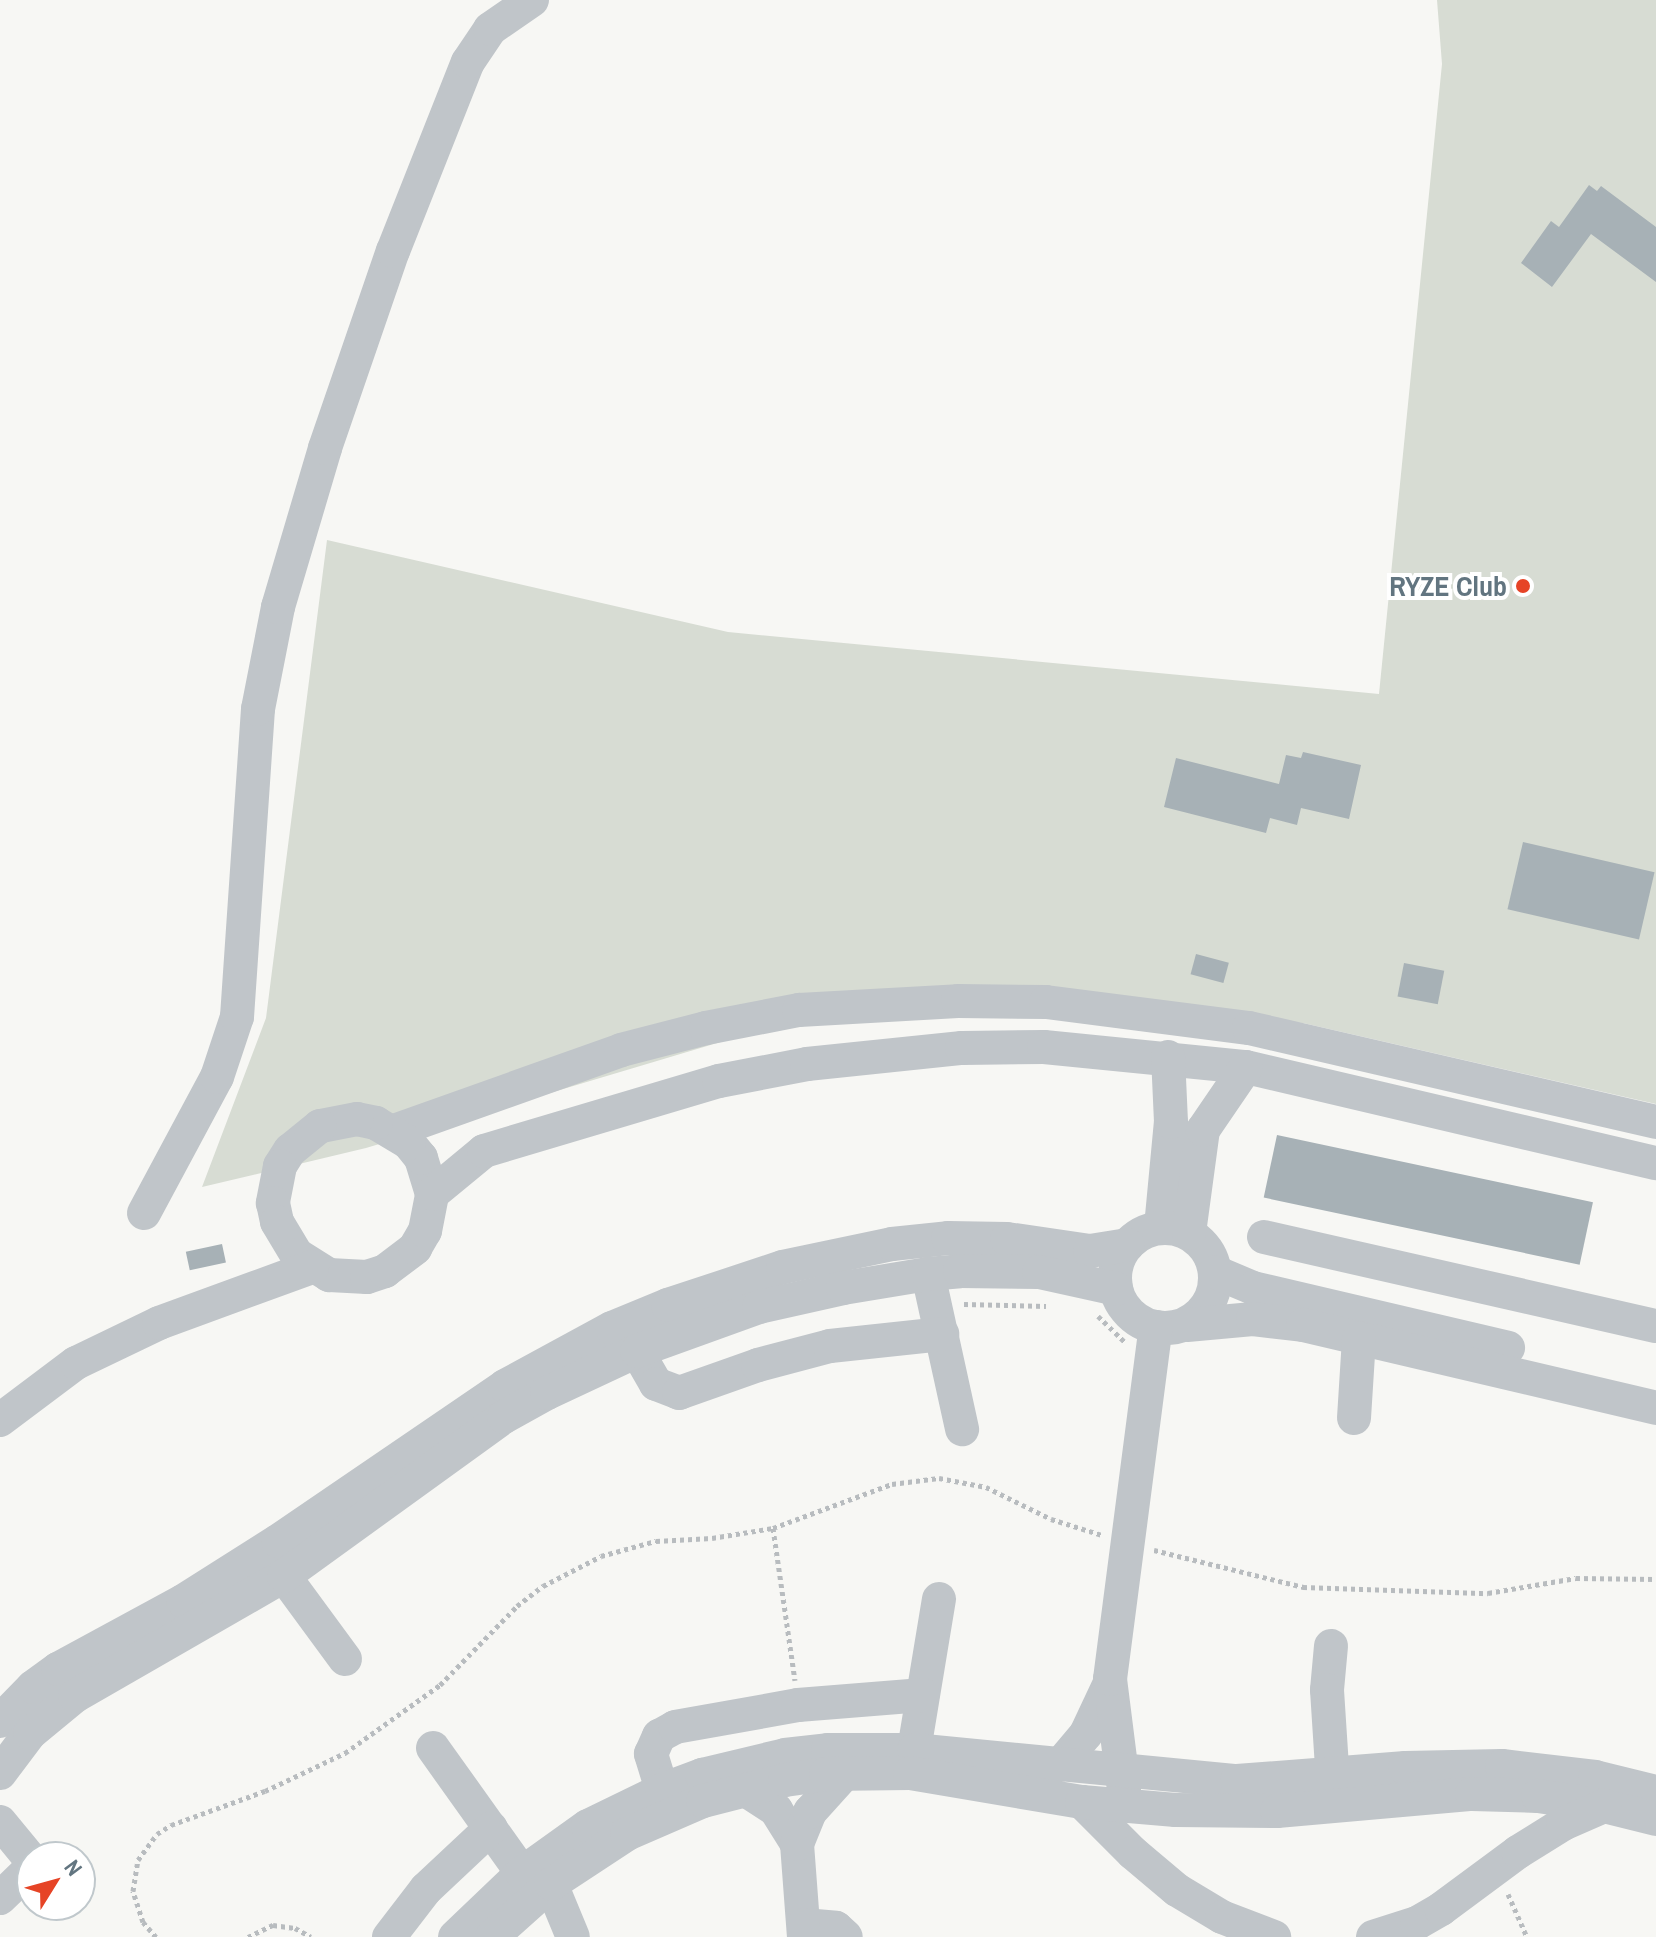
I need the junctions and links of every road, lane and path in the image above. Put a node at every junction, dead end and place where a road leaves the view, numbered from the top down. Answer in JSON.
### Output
{"nodes":[{"id":1,"x":532,"y":0,"type":"edge"},
{"id":2,"x":1168,"y":1057,"type":"junction"},
{"id":3,"x":1246,"y":1067,"type":"junction"},
{"id":4,"x":1656,"y":1122,"type":"edge"},
{"id":5,"x":394,"y":1131,"type":"junction"},
{"id":6,"x":1656,"y":1163,"type":"edge"},
{"id":7,"x":432,"y":1194,"type":"junction"},
{"id":8,"x":144,"y":1213,"type":"dead end"},
{"id":9,"x":1175,"y":1230,"type":"junction"},
{"id":10,"x":1264,"y":1237,"type":"dead end"},
{"id":11,"x":1128,"y":1245,"type":"junction"},
{"id":12,"x":312,"y":1267,"type":"junction"},
{"id":13,"x":1402,"y":1267,"type":"junction"},
{"id":14,"x":1215,"y":1272,"type":"junction"},
{"id":15,"x":1116,"y":1289,"type":"junction"},
{"id":16,"x":935,"y":1304,"type":"junction"},
{"id":17,"x":1056,"y":1306,"type":"dead end"},
{"id":18,"x":1084,"y":1311,"type":"dead end"},
{"id":19,"x":1393,"y":1321,"type":"junction"},
{"id":20,"x":1656,"y":1326,"type":"edge"},
{"id":21,"x":1166,"y":1331,"type":"junction"},
{"id":22,"x":1359,"y":1338,"type":"junction"},
{"id":23,"x":637,"y":1351,"type":"junction"},
{"id":24,"x":1656,"y":1384,"type":"edge"},
{"id":25,"x":1656,"y":1408,"type":"edge"},
{"id":26,"x":1354,"y":1418,"type":"dead end"},
{"id":27,"x":0,"y":1420,"type":"edge"},
{"id":28,"x":962,"y":1429,"type":"dead end"},
{"id":29,"x":462,"y":1430,"type":"junction"},
{"id":30,"x":773,"y":1528,"type":"junction"},
{"id":31,"x":1128,"y":1544,"type":"junction"},
{"id":32,"x":284,"y":1576,"type":"junction"},
{"id":33,"x":1656,"y":1579,"type":"edge"},
{"id":34,"x":939,"y":1599,"type":"dead end"},
{"id":35,"x":1331,"y":1646,"type":"dead end"},
{"id":36,"x":345,"y":1659,"type":"dead end"},
{"id":37,"x":1110,"y":1679,"type":"junction"},
{"id":38,"x":923,"y":1695,"type":"junction"},
{"id":39,"x":798,"y":1705,"type":"junction"},
{"id":40,"x":0,"y":1721,"type":"edge"},
{"id":41,"x":433,"y":1748,"type":"dead end"},
{"id":42,"x":914,"y":1750,"type":"junction"},
{"id":43,"x":1060,"y":1765,"type":"junction"},
{"id":44,"x":1120,"y":1770,"type":"junction"},
{"id":45,"x":0,"y":1773,"type":"edge"},
{"id":46,"x":845,"y":1773,"type":"junction"},
{"id":47,"x":744,"y":1789,"type":"junction"},
{"id":48,"x":662,"y":1790,"type":"junction"},
{"id":49,"x":1334,"y":1791,"type":"junction"},
{"id":50,"x":1656,"y":1792,"type":"edge"},
{"id":51,"x":1082,"y":1802,"type":"junction"},
{"id":52,"x":1604,"y":1806,"type":"junction"},
{"id":53,"x":1126,"y":1807,"type":"junction"},
{"id":54,"x":1656,"y":1819,"type":"edge"},
{"id":55,"x":0,"y":1822,"type":"edge"},
{"id":56,"x":491,"y":1828,"type":"junction"},
{"id":57,"x":797,"y":1844,"type":"junction"},
{"id":58,"x":1497,"y":1867,"type":"junction"},
{"id":59,"x":536,"y":1878,"type":"junction"},
{"id":60,"x":0,"y":1898,"type":"edge"},
{"id":61,"x":481,"y":1929,"type":"edge"},
{"id":62,"x":804,"y":1931,"type":"edge"},
{"id":63,"x":156,"y":1937,"type":"edge"},
{"id":64,"x":248,"y":1937,"type":"edge"},
{"id":65,"x":311,"y":1937,"type":"edge"},
{"id":66,"x":389,"y":1937,"type":"edge"},
{"id":67,"x":573,"y":1937,"type":"edge"},
{"id":68,"x":846,"y":1937,"type":"edge"},
{"id":69,"x":1274,"y":1937,"type":"edge"},
{"id":70,"x":1373,"y":1937,"type":"edge"},
{"id":71,"x":1527,"y":1937,"type":"edge"}],
"edges":[{"from":1,"to":8,"type":"street"},
{"from":2,"to":3,"type":"street"},
{"from":2,"to":7,"type":"street"},
{"from":2,"to":9,"type":"street"},
{"from":3,"to":6,"type":"street"},
{"from":3,"to":9,"type":"street"},
{"from":4,"to":5,"type":"street"},
{"from":5,"to":7,"type":"street"},
{"from":5,"to":12,"type":"street"},
{"from":7,"to":12,"type":"street"},
{"from":9,"to":11,"type":"street"},
{"from":9,"to":14,"type":"street"},
{"from":10,"to":13,"type":"street"},
{"from":11,"to":15,"type":"street"},
{"from":11,"to":29,"type":"street"},
{"from":12,"to":27,"type":"street"},
{"from":13,"to":19,"type":"street"},
{"from":13,"to":20,"type":"street"},
{"from":14,"to":19,"type":"street"},
{"from":14,"to":21,"type":"street"},
{"from":15,"to":16,"type":"street"},
{"from":15,"to":21,"type":"street"},
{"from":16,"to":17,"type":"path"},
{"from":16,"to":23,"type":"street"},
{"from":16,"to":23,"type":"street"},
{"from":16,"to":28,"type":"street"},
{"from":18,"to":21,"type":"path"},
{"from":19,"to":24,"type":"street"},
{"from":21,"to":22,"type":"street"},
{"from":21,"to":31,"type":"street"},
{"from":22,"to":25,"type":"street"},
{"from":22,"to":26,"type":"street"},
{"from":23,"to":29,"type":"street"},
{"from":29,"to":32,"type":"street"},
{"from":29,"to":40,"type":"street"},
{"from":30,"to":31,"type":"path"},
{"from":30,"to":39,"type":"path"},
{"from":30,"to":63,"type":"path"},
{"from":31,"to":33,"type":"path"},
{"from":31,"to":37,"type":"street"},
{"from":32,"to":36,"type":"street"},
{"from":32,"to":45,"type":"street"},
{"from":34,"to":38,"type":"street"},
{"from":35,"to":49,"type":"street"},
{"from":37,"to":43,"type":"street"},
{"from":37,"to":44,"type":"street"},
{"from":38,"to":39,"type":"street"},
{"from":38,"to":42,"type":"street"},
{"from":39,"to":48,"type":"street"},
{"from":41,"to":56,"type":"street"},
{"from":42,"to":43,"type":"street"},
{"from":42,"to":48,"type":"street"},
{"from":43,"to":44,"type":"street"},
{"from":44,"to":49,"type":"street"},
{"from":44,"to":53,"type":"street"},
{"from":46,"to":47,"type":"street"},
{"from":46,"to":51,"type":"street"},
{"from":46,"to":57,"type":"street"},
{"from":47,"to":57,"type":"street"},
{"from":47,"to":59,"type":"street"},
{"from":48,"to":59,"type":"street"},
{"from":49,"to":50,"type":"street"},
{"from":49,"to":52,"type":"street"},
{"from":49,"to":53,"type":"street"},
{"from":51,"to":53,"type":"street"},
{"from":51,"to":69,"type":"street"},
{"from":52,"to":54,"type":"street"},
{"from":52,"to":58,"type":"street"},
{"from":55,"to":60,"type":"street"},
{"from":56,"to":59,"type":"street"},
{"from":56,"to":66,"type":"street"},
{"from":57,"to":62,"type":"street"},
{"from":58,"to":70,"type":"street"},
{"from":58,"to":71,"type":"path"},
{"from":59,"to":61,"type":"street"},
{"from":59,"to":67,"type":"street"},
{"from":62,"to":68,"type":"street"},
{"from":64,"to":65,"type":"path"}]}
